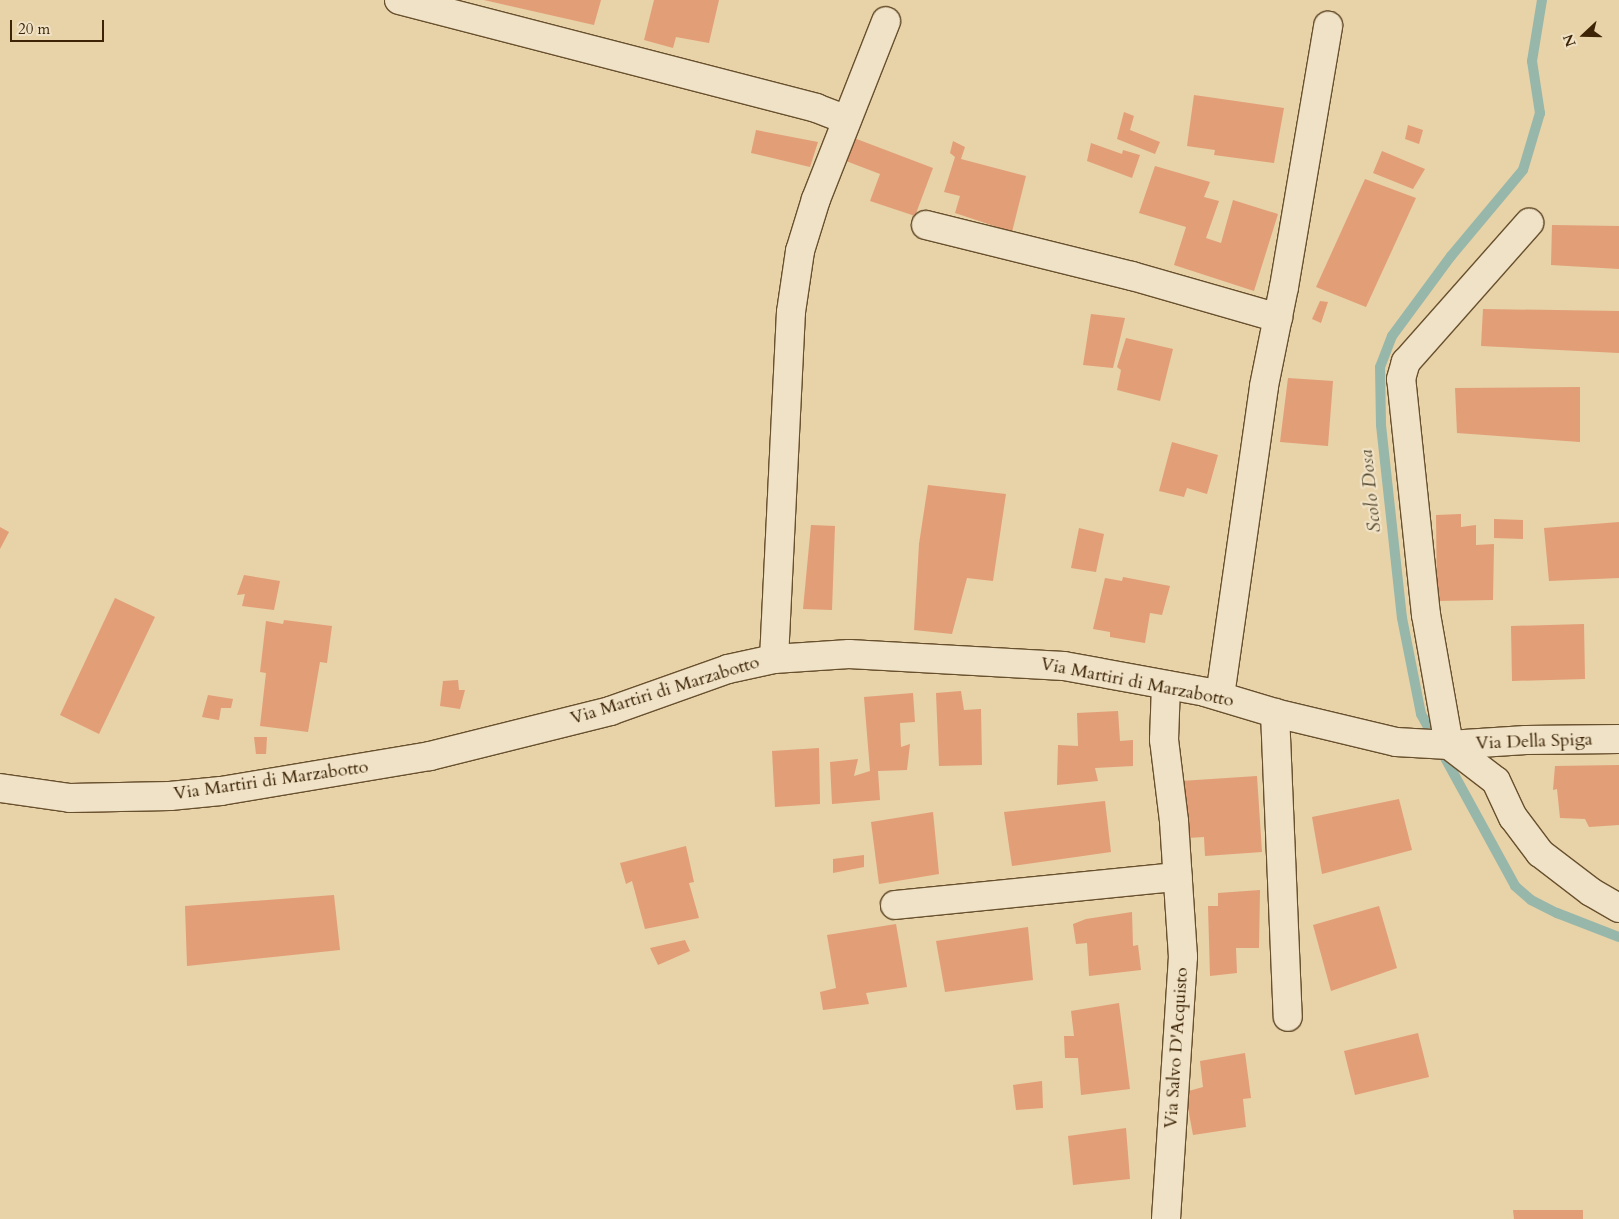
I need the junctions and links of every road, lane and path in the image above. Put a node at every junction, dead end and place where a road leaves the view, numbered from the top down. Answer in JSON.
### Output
{"nodes":[{"id":1,"x":399,"y":0,"type":"edge"},
{"id":2,"x":886,"y":21,"type":"dead end"},
{"id":3,"x":1328,"y":26,"type":"dead end"},
{"id":4,"x":847,"y":120,"type":"junction"},
{"id":5,"x":1529,"y":223,"type":"dead end"},
{"id":6,"x":926,"y":226,"type":"dead end"},
{"id":7,"x":1278,"y":318,"type":"junction"},
{"id":8,"x":774,"y":659,"type":"junction"},
{"id":9,"x":1166,"y":685,"type":"junction"},
{"id":10,"x":1220,"y":696,"type":"junction"},
{"id":11,"x":1275,"y":713,"type":"junction"},
{"id":12,"x":1526,"y":740,"type":"junction"},
{"id":13,"x":1619,"y":740,"type":"edge"},
{"id":14,"x":1449,"y":745,"type":"junction"},
{"id":15,"x":1496,"y":781,"type":"junction"},
{"id":16,"x":0,"y":788,"type":"edge"},
{"id":17,"x":1178,"y":877,"type":"junction"},
{"id":18,"x":895,"y":905,"type":"dead end"},
{"id":19,"x":1619,"y":908,"type":"edge"},
{"id":20,"x":1288,"y":1017,"type":"dead end"},
{"id":21,"x":1166,"y":1219,"type":"edge"}],
"edges":[{"from":1,"to":4,"type":"street"},
{"from":2,"to":4,"type":"street"},
{"from":3,"to":7,"type":"street"},
{"from":4,"to":8,"type":"street"},
{"from":5,"to":14,"type":"street"},
{"from":6,"to":7,"type":"street"},
{"from":7,"to":10,"type":"street"},
{"from":8,"to":9,"type":"street","name":"Via Martiri di Marzabotto"},
{"from":8,"to":16,"type":"street","name":"Via Martiri di Marzabotto"},
{"from":9,"to":10,"type":"street","name":"Via Martiri di Marzabotto"},
{"from":9,"to":17,"type":"street","name":"Via Salvo D'Acquisto"},
{"from":10,"to":11,"type":"street","name":"Via Martiri di Marzabotto"},
{"from":11,"to":14,"type":"street","name":"Via Martiri di Marzabotto"},
{"from":11,"to":20,"type":"street"},
{"from":12,"to":13,"type":"street","name":"Via Della Spiga"},
{"from":12,"to":14,"type":"street","name":"Via Della Spiga"},
{"from":12,"to":15,"type":"street"},
{"from":14,"to":15,"type":"street"},
{"from":15,"to":19,"type":"street"},
{"from":17,"to":18,"type":"street"},
{"from":17,"to":21,"type":"street","name":"Via Salvo D'Acquisto"}]}
